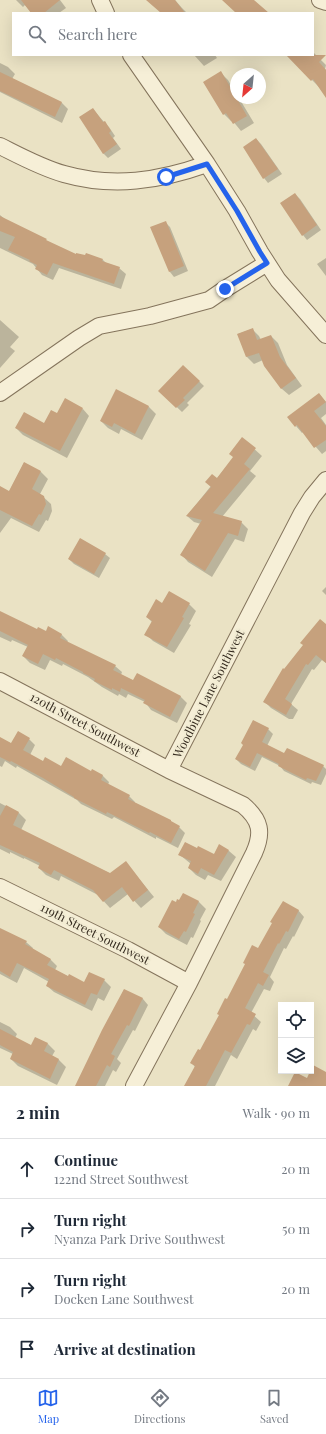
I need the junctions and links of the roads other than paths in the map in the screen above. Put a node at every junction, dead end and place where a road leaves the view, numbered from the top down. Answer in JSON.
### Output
{"nodes":[{"id":1,"x":100,"y":0,"type":"edge"},
{"id":2,"x":320,"y":0,"type":"edge"},
{"id":3,"x":326,"y":2,"type":"edge"},
{"id":4,"x":106,"y":12,"type":"edge"},
{"id":5,"x":132,"y":56,"type":"edge"},
{"id":6,"x":0,"y":146,"type":"edge"},
{"id":7,"x":207,"y":164,"type":"junction"},
{"id":8,"x":267,"y":263,"type":"junction"},
{"id":9,"x":326,"y":335,"type":"edge"},
{"id":10,"x":0,"y":393,"type":"edge"},
{"id":11,"x":326,"y":480,"type":"edge"},
{"id":12,"x":0,"y":681,"type":"edge"},
{"id":13,"x":169,"y":770,"type":"junction"},
{"id":14,"x":0,"y":887,"type":"edge"},
{"id":15,"x":189,"y":983,"type":"junction"},
{"id":16,"x":134,"y":1086,"type":"edge"}],
"edges":[{"from":1,"to":4,"type":"street"},
{"from":2,"to":3,"type":"street"},
{"from":5,"to":7,"type":"street"},
{"from":6,"to":7,"type":"street"},
{"from":7,"to":8,"type":"street"},
{"from":8,"to":9,"type":"street"},
{"from":8,"to":10,"type":"street"},
{"from":11,"to":13,"type":"street","name":"Woodbine Lane Southwest"},
{"from":12,"to":13,"type":"street","name":"120th Street Southwest"},
{"from":13,"to":15,"type":"street","name":"Woodbine Lane Southwest"},
{"from":14,"to":15,"type":"street","name":"119th Street Southwest"},
{"from":15,"to":16,"type":"street","name":"Woodbine Lane Southwest"}]}
